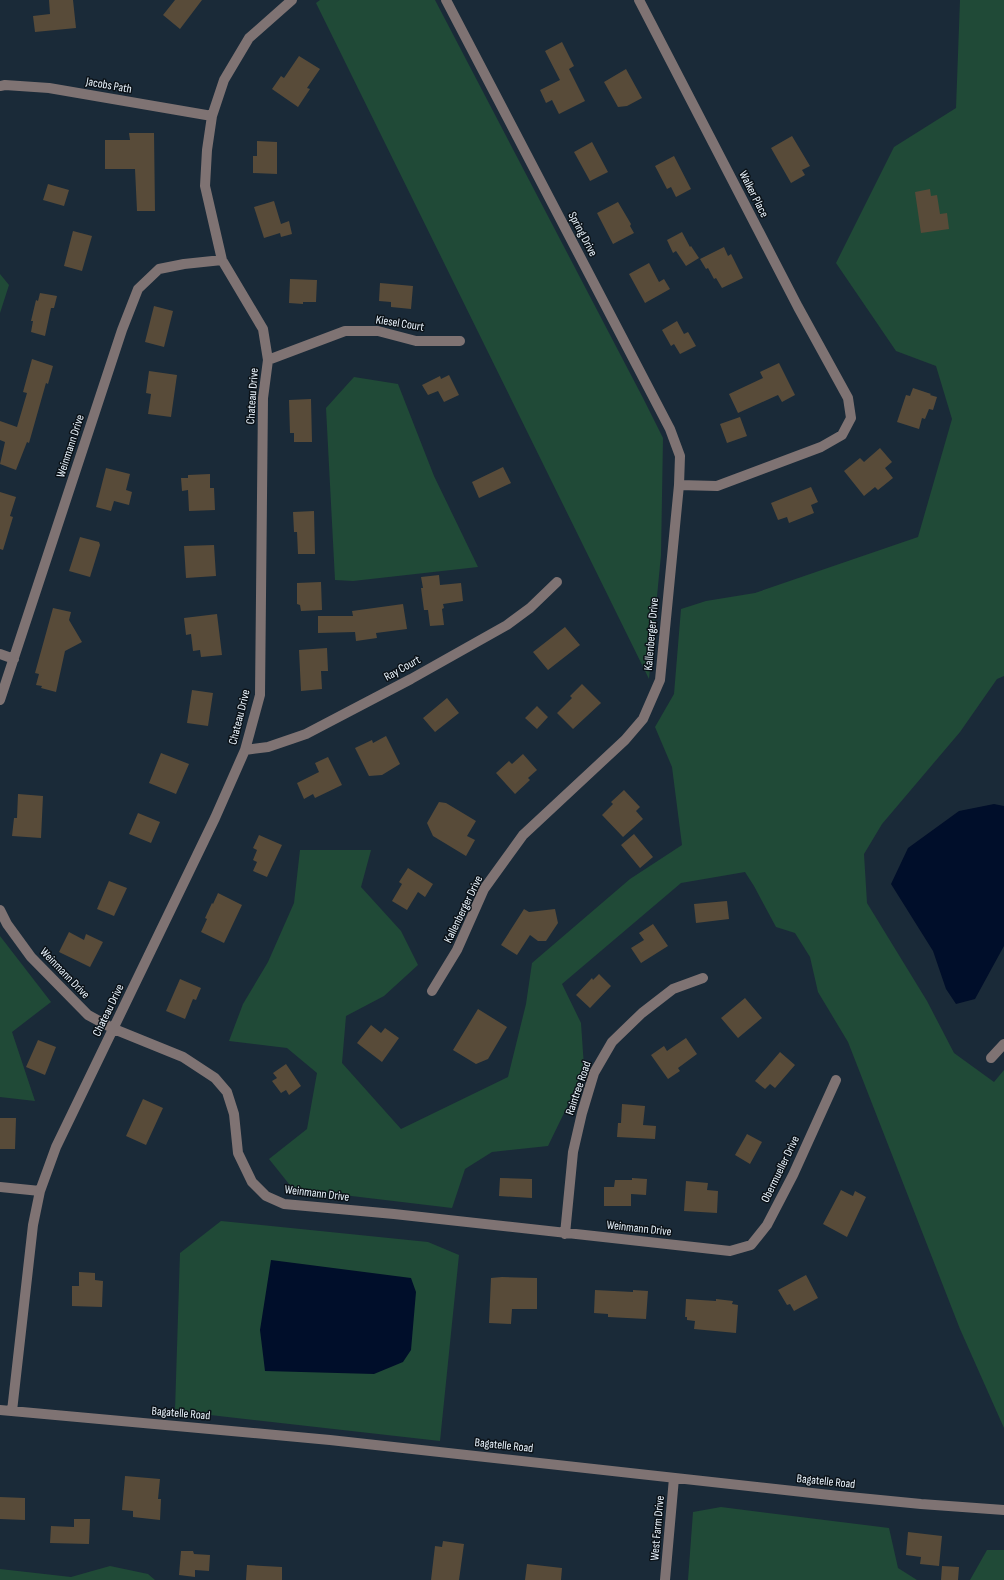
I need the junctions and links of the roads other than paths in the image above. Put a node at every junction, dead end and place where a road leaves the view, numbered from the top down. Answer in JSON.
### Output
{"nodes":[{"id":1,"x":292,"y":0,"type":"edge"},
{"id":2,"x":446,"y":0,"type":"edge"},
{"id":3,"x":639,"y":0,"type":"edge"},
{"id":4,"x":0,"y":86,"type":"edge"},
{"id":5,"x":212,"y":116,"type":"junction"},
{"id":6,"x":222,"y":260,"type":"junction"},
{"id":7,"x":460,"y":341,"type":"dead end"},
{"id":8,"x":268,"y":360,"type":"junction"},
{"id":9,"x":679,"y":485,"type":"junction"},
{"id":10,"x":557,"y":582,"type":"dead end"},
{"id":11,"x":0,"y":654,"type":"edge"},
{"id":12,"x":14,"y":659,"type":"junction"},
{"id":13,"x":0,"y":700,"type":"edge"},
{"id":14,"x":245,"y":750,"type":"junction"},
{"id":15,"x":0,"y":910,"type":"edge"},
{"id":16,"x":703,"y":978,"type":"dead end"},
{"id":17,"x":432,"y":991,"type":"dead end"},
{"id":18,"x":114,"y":1029,"type":"junction"},
{"id":19,"x":1004,"y":1044,"type":"edge"},
{"id":20,"x":991,"y":1058,"type":"dead end"},
{"id":21,"x":836,"y":1080,"type":"dead end"},
{"id":22,"x":0,"y":1187,"type":"edge"},
{"id":23,"x":40,"y":1191,"type":"junction"},
{"id":24,"x":565,"y":1234,"type":"junction"},
{"id":25,"x":730,"y":1251,"type":"joint"},
{"id":26,"x":0,"y":1410,"type":"edge"},
{"id":27,"x":12,"y":1411,"type":"junction"},
{"id":28,"x":674,"y":1478,"type":"junction"},
{"id":29,"x":1004,"y":1510,"type":"edge"},
{"id":30,"x":665,"y":1580,"type":"edge"}],
"edges":[{"from":1,"to":5,"type":"street","name":"Chateau Drive"},
{"from":2,"to":9,"type":"street","name":"Spring Drive"},
{"from":3,"to":9,"type":"street","name":"Walker Place"},
{"from":4,"to":5,"type":"street","name":"Jacobs Path"},
{"from":5,"to":6,"type":"street","name":"Chateau Drive"},
{"from":6,"to":8,"type":"street","name":"Chateau Drive"},
{"from":6,"to":12,"type":"street","name":"Weinmann Drive"},
{"from":7,"to":8,"type":"street","name":"Kiesel Court"},
{"from":8,"to":14,"type":"street","name":"Chateau Drive"},
{"from":9,"to":17,"type":"street","name":"Kallenberger Drive"},
{"from":10,"to":14,"type":"street","name":"Ray Court"},
{"from":11,"to":12,"type":"street"},
{"from":12,"to":13,"type":"street","name":"Weinmann Drive"},
{"from":14,"to":18,"type":"street","name":"Chateau Drive"},
{"from":15,"to":18,"type":"street","name":"Weinmann Drive"},
{"from":16,"to":24,"type":"street","name":"Raintree Road"},
{"from":18,"to":23,"type":"street","name":"Chateau Drive"},
{"from":18,"to":24,"type":"street","name":"Weinmann Drive"},
{"from":19,"to":20,"type":"street"},
{"from":21,"to":25,"type":"street","name":"Obermueller Drive"},
{"from":22,"to":23,"type":"street"},
{"from":23,"to":27,"type":"street","name":"Chateau Drive"},
{"from":24,"to":25,"type":"street","name":"Weinmann Drive"},
{"from":26,"to":27,"type":"street","name":"Bagatelle Road"},
{"from":27,"to":28,"type":"street","name":"Bagatelle Road"},
{"from":28,"to":29,"type":"street","name":"Bagatelle Road"},
{"from":28,"to":30,"type":"street","name":"West Farm Drive"}]}
